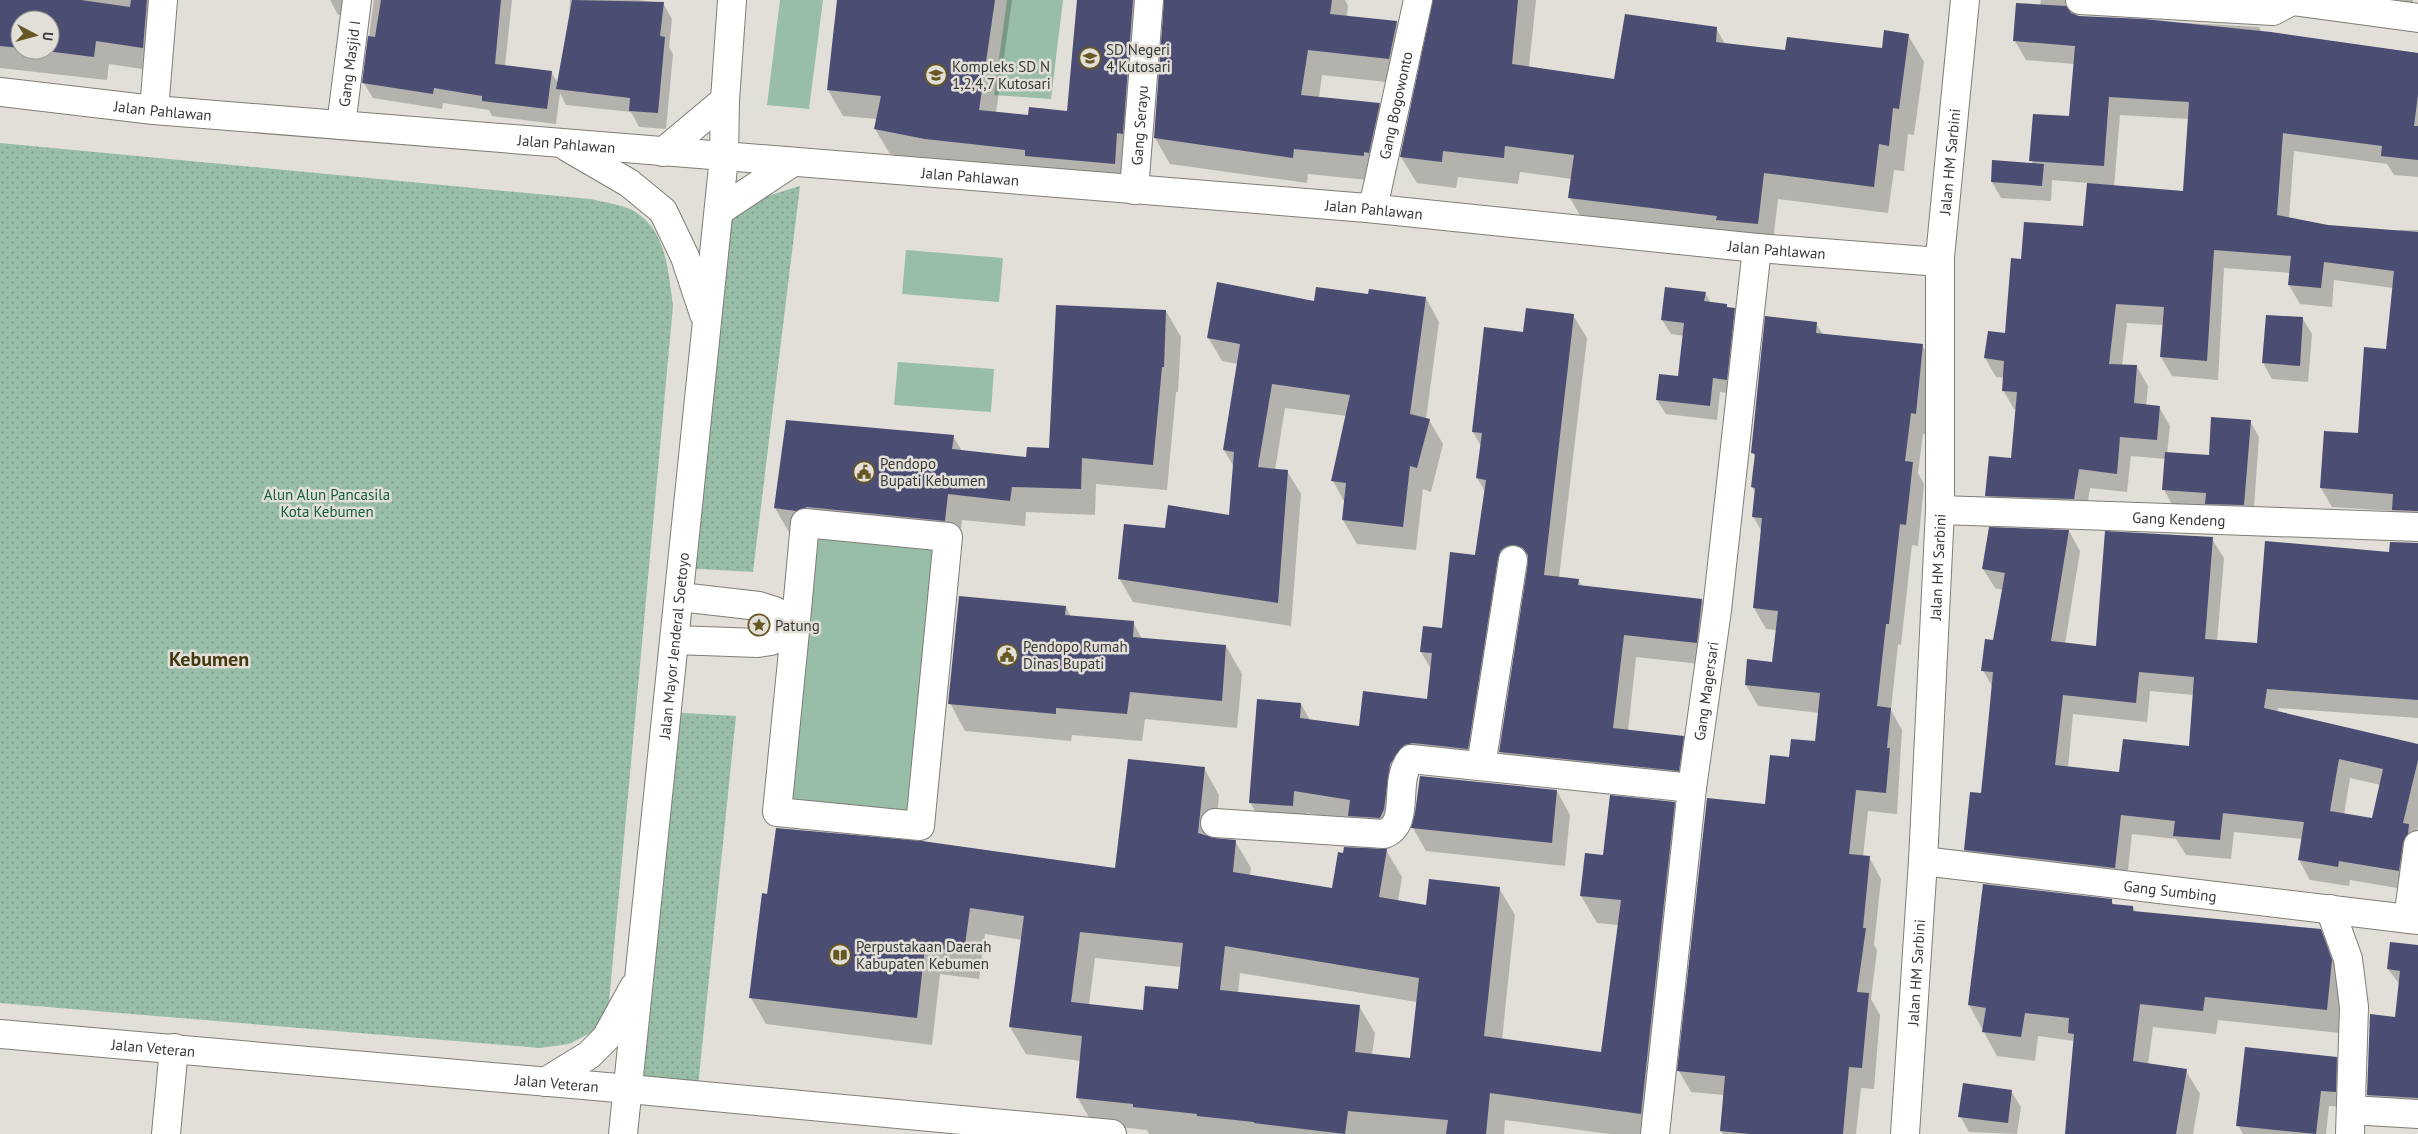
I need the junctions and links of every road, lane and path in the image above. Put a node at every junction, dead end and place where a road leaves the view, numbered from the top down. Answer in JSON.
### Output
{"nodes":[{"id":1,"x":162,"y":0,"type":"edge"},
{"id":2,"x":357,"y":0,"type":"edge"},
{"id":3,"x":732,"y":0,"type":"edge"},
{"id":4,"x":1149,"y":0,"type":"edge"},
{"id":5,"x":1418,"y":0,"type":"edge"},
{"id":6,"x":1965,"y":0,"type":"edge"},
{"id":7,"x":2080,"y":0,"type":"edge"},
{"id":8,"x":2274,"y":6,"type":"edge"},
{"id":9,"x":2418,"y":18,"type":"edge"},
{"id":10,"x":0,"y":92,"type":"edge"},
{"id":11,"x":725,"y":100,"type":"junction"},
{"id":12,"x":154,"y":110,"type":"junction"},
{"id":13,"x":341,"y":125,"type":"junction"},
{"id":14,"x":559,"y":143,"type":"junction"},
{"id":15,"x":663,"y":152,"type":"junction"},
{"id":16,"x":724,"y":157,"type":"junction"},
{"id":17,"x":793,"y":162,"type":"junction"},
{"id":18,"x":1134,"y":190,"type":"junction"},
{"id":19,"x":1367,"y":208,"type":"junction"},
{"id":20,"x":719,"y":211,"type":"junction"},
{"id":21,"x":1757,"y":248,"type":"junction"},
{"id":22,"x":1940,"y":262,"type":"junction"},
{"id":23,"x":707,"y":324,"type":"junction"},
{"id":24,"x":1940,"y":510,"type":"junction"},
{"id":25,"x":2418,"y":527,"type":"edge"},
{"id":26,"x":1513,"y":560,"type":"dead end"},
{"id":27,"x":680,"y":597,"type":"junction"},
{"id":28,"x":791,"y":631,"type":"junction"},
{"id":29,"x":675,"y":640,"type":"junction"},
{"id":30,"x":1481,"y":766,"type":"junction"},
{"id":31,"x":1692,"y":788,"type":"junction"},
{"id":32,"x":1215,"y":822,"type":"dead end"},
{"id":33,"x":2418,"y":844,"type":"edge"},
{"id":34,"x":1923,"y":861,"type":"junction"},
{"id":35,"x":2330,"y":909,"type":"junction"},
{"id":36,"x":2413,"y":919,"type":"edge"},
{"id":37,"x":639,"y":977,"type":"junction"},
{"id":38,"x":0,"y":1034,"type":"edge"},
{"id":39,"x":174,"y":1048,"type":"junction"},
{"id":40,"x":545,"y":1082,"type":"junction"},
{"id":41,"x":629,"y":1089,"type":"junction"},
{"id":42,"x":2418,"y":1114,"type":"edge"},
{"id":43,"x":2350,"y":1122,"type":"edge"},
{"id":44,"x":166,"y":1134,"type":"edge"},
{"id":45,"x":623,"y":1134,"type":"edge"},
{"id":46,"x":1112,"y":1134,"type":"edge"},
{"id":47,"x":1655,"y":1134,"type":"edge"},
{"id":48,"x":1905,"y":1134,"type":"edge"}],
"edges":[{"from":1,"to":12,"type":"street"},
{"from":2,"to":13,"type":"street","name":"Gang Masjid I"},
{"from":3,"to":11,"type":"street","name":"Jalan Mayor Jenderal Soetoyo"},
{"from":4,"to":18,"type":"street","name":"Gang Serayu"},
{"from":5,"to":19,"type":"street","name":"Gang Bogowonto"},
{"from":6,"to":22,"type":"street","name":"Jalan HM Sarbini"},
{"from":7,"to":8,"type":"street"},
{"from":8,"to":9,"type":"street"},
{"from":10,"to":12,"type":"street","name":"Jalan Pahlawan"},
{"from":11,"to":15,"type":"street"},
{"from":11,"to":16,"type":"street","name":"Jalan Mayor Jenderal Soetoyo"},
{"from":12,"to":13,"type":"street","name":"Jalan Pahlawan"},
{"from":13,"to":14,"type":"street","name":"Jalan Pahlawan"},
{"from":14,"to":15,"type":"street","name":"Jalan Pahlawan"},
{"from":14,"to":23,"type":"street"},
{"from":15,"to":16,"type":"street","name":"Jalan Pahlawan"},
{"from":16,"to":17,"type":"street","name":"Jalan Pahlawan"},
{"from":16,"to":20,"type":"street","name":"Jalan Mayor Jenderal Soetoyo"},
{"from":17,"to":18,"type":"street","name":"Jalan Pahlawan"},
{"from":17,"to":20,"type":"street"},
{"from":18,"to":19,"type":"street","name":"Jalan Pahlawan"},
{"from":19,"to":21,"type":"street","name":"Jalan Pahlawan"},
{"from":20,"to":23,"type":"street","name":"Jalan Mayor Jenderal Soetoyo"},
{"from":21,"to":22,"type":"street","name":"Jalan Pahlawan"},
{"from":21,"to":31,"type":"street","name":"Gang Magersari"},
{"from":22,"to":24,"type":"street","name":"Jalan HM Sarbini"},
{"from":23,"to":27,"type":"street","name":"Jalan Mayor Jenderal Soetoyo"},
{"from":24,"to":25,"type":"street","name":"Gang Kendeng"},
{"from":24,"to":34,"type":"street","name":"Jalan HM Sarbini"},
{"from":26,"to":30,"type":"street"},
{"from":27,"to":28,"type":"street"},
{"from":27,"to":29,"type":"street","name":"Jalan Mayor Jenderal Soetoyo"},
{"from":28,"to":28,"type":"street"},
{"from":28,"to":29,"type":"street"},
{"from":29,"to":37,"type":"street","name":"Jalan Mayor Jenderal Soetoyo"},
{"from":30,"to":31,"type":"street"},
{"from":30,"to":32,"type":"street"},
{"from":31,"to":47,"type":"street","name":"Gang Magersari"},
{"from":33,"to":36,"type":"street"},
{"from":34,"to":35,"type":"street","name":"Gang Sumbing"},
{"from":34,"to":48,"type":"street","name":"Jalan HM Sarbini"},
{"from":35,"to":36,"type":"street","name":"Gang Sumbing"},
{"from":35,"to":43,"type":"street"},
{"from":37,"to":40,"type":"street"},
{"from":37,"to":41,"type":"street","name":"Jalan Mayor Jenderal Soetoyo"},
{"from":38,"to":39,"type":"street","name":"Jalan Veteran"},
{"from":39,"to":40,"type":"street","name":"Jalan Veteran"},
{"from":39,"to":44,"type":"street"},
{"from":40,"to":41,"type":"street","name":"Jalan Veteran"},
{"from":41,"to":45,"type":"street","name":"Jalan Mayor Jenderal Soetoyo"},
{"from":41,"to":46,"type":"street","name":"Jalan Veteran"},
{"from":42,"to":43,"type":"street"}]}
